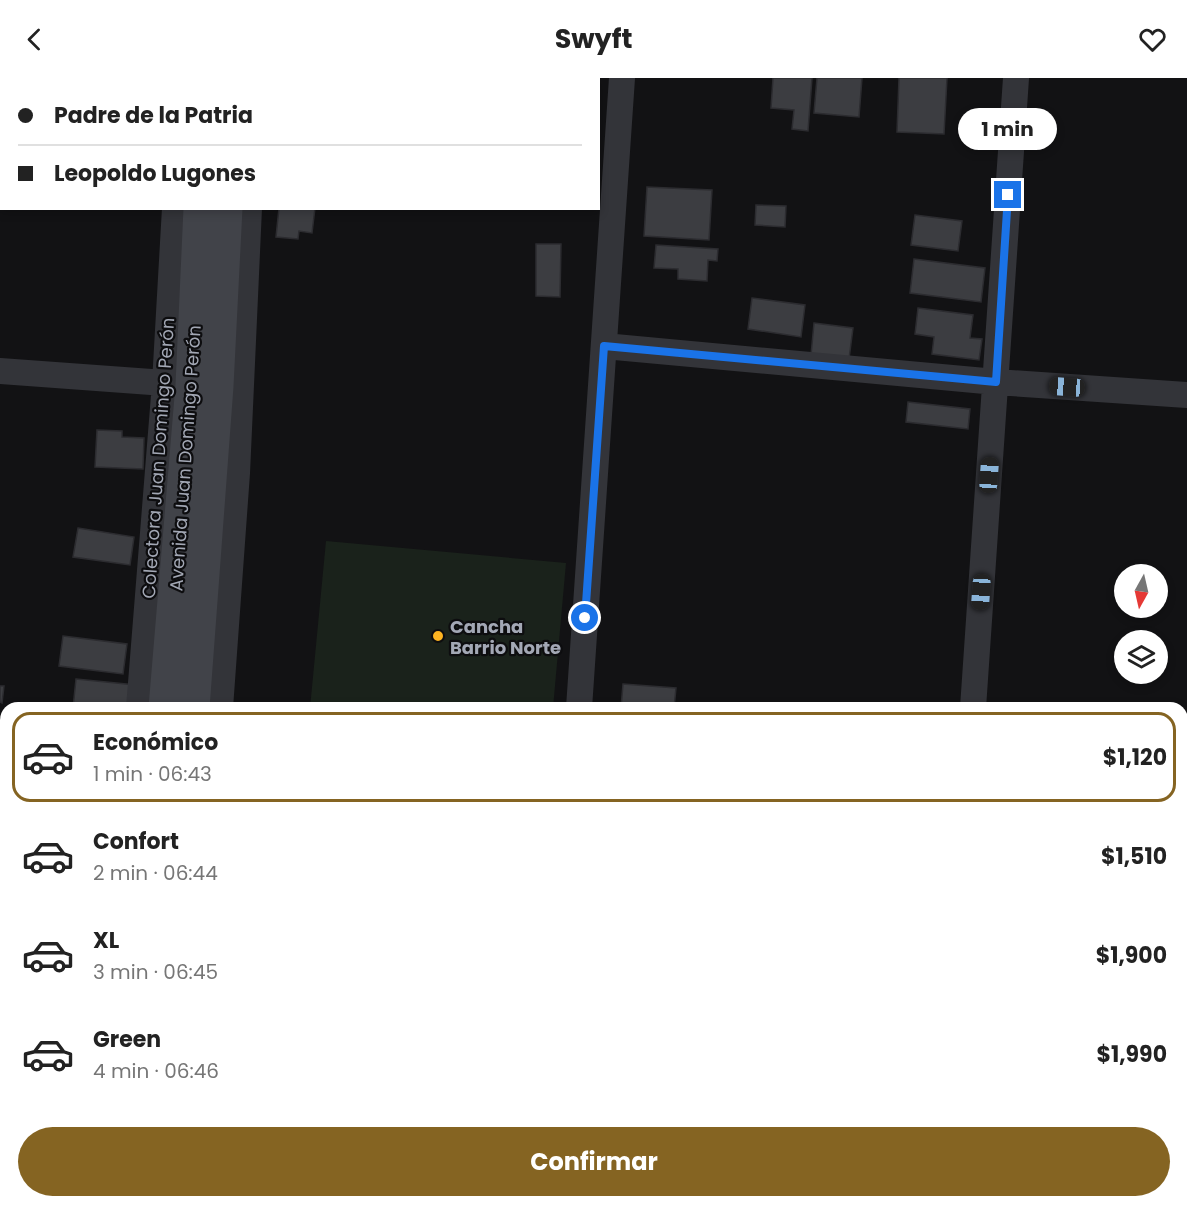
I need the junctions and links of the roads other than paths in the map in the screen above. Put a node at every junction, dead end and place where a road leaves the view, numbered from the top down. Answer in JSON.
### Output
{"nodes":[{"id":1,"x":622,"y":78,"type":"edge"},
{"id":2,"x":1016,"y":78,"type":"edge"},
{"id":3,"x":175,"y":210,"type":"edge"},
{"id":4,"x":200,"y":210,"type":"edge"},
{"id":5,"x":226,"y":210,"type":"edge"},
{"id":6,"x":249,"y":210,"type":"edge"},
{"id":7,"x":604,"y":346,"type":"junction"},
{"id":8,"x":0,"y":370,"type":"edge"},
{"id":9,"x":996,"y":382,"type":"junction"},
{"id":10,"x":165,"y":383,"type":"junction"},
{"id":11,"x":1187,"y":395,"type":"edge"},
{"id":12,"x":139,"y":702,"type":"edge"},
{"id":13,"x":166,"y":702,"type":"edge"},
{"id":14,"x":194,"y":702,"type":"edge"},
{"id":15,"x":220,"y":702,"type":"edge"},
{"id":16,"x":579,"y":702,"type":"edge"},
{"id":17,"x":973,"y":702,"type":"edge"}],
"edges":[{"from":1,"to":7,"type":"street"},
{"from":2,"to":9,"type":"street"},
{"from":3,"to":10,"type":"street","name":"Colectora Juan Domingo Perón"},
{"from":4,"to":13,"type":"main road","name":"Avenida Juan Domingo Perón"},
{"from":5,"to":14,"type":"main road","name":"Avenida Juan Domingo Perón"},
{"from":6,"to":15,"type":"street"},
{"from":7,"to":9,"type":"street"},
{"from":7,"to":16,"type":"street"},
{"from":8,"to":10,"type":"street"},
{"from":9,"to":11,"type":"street"},
{"from":9,"to":17,"type":"street"},
{"from":10,"to":12,"type":"street","name":"Colectora Juan Domingo Perón"}]}
